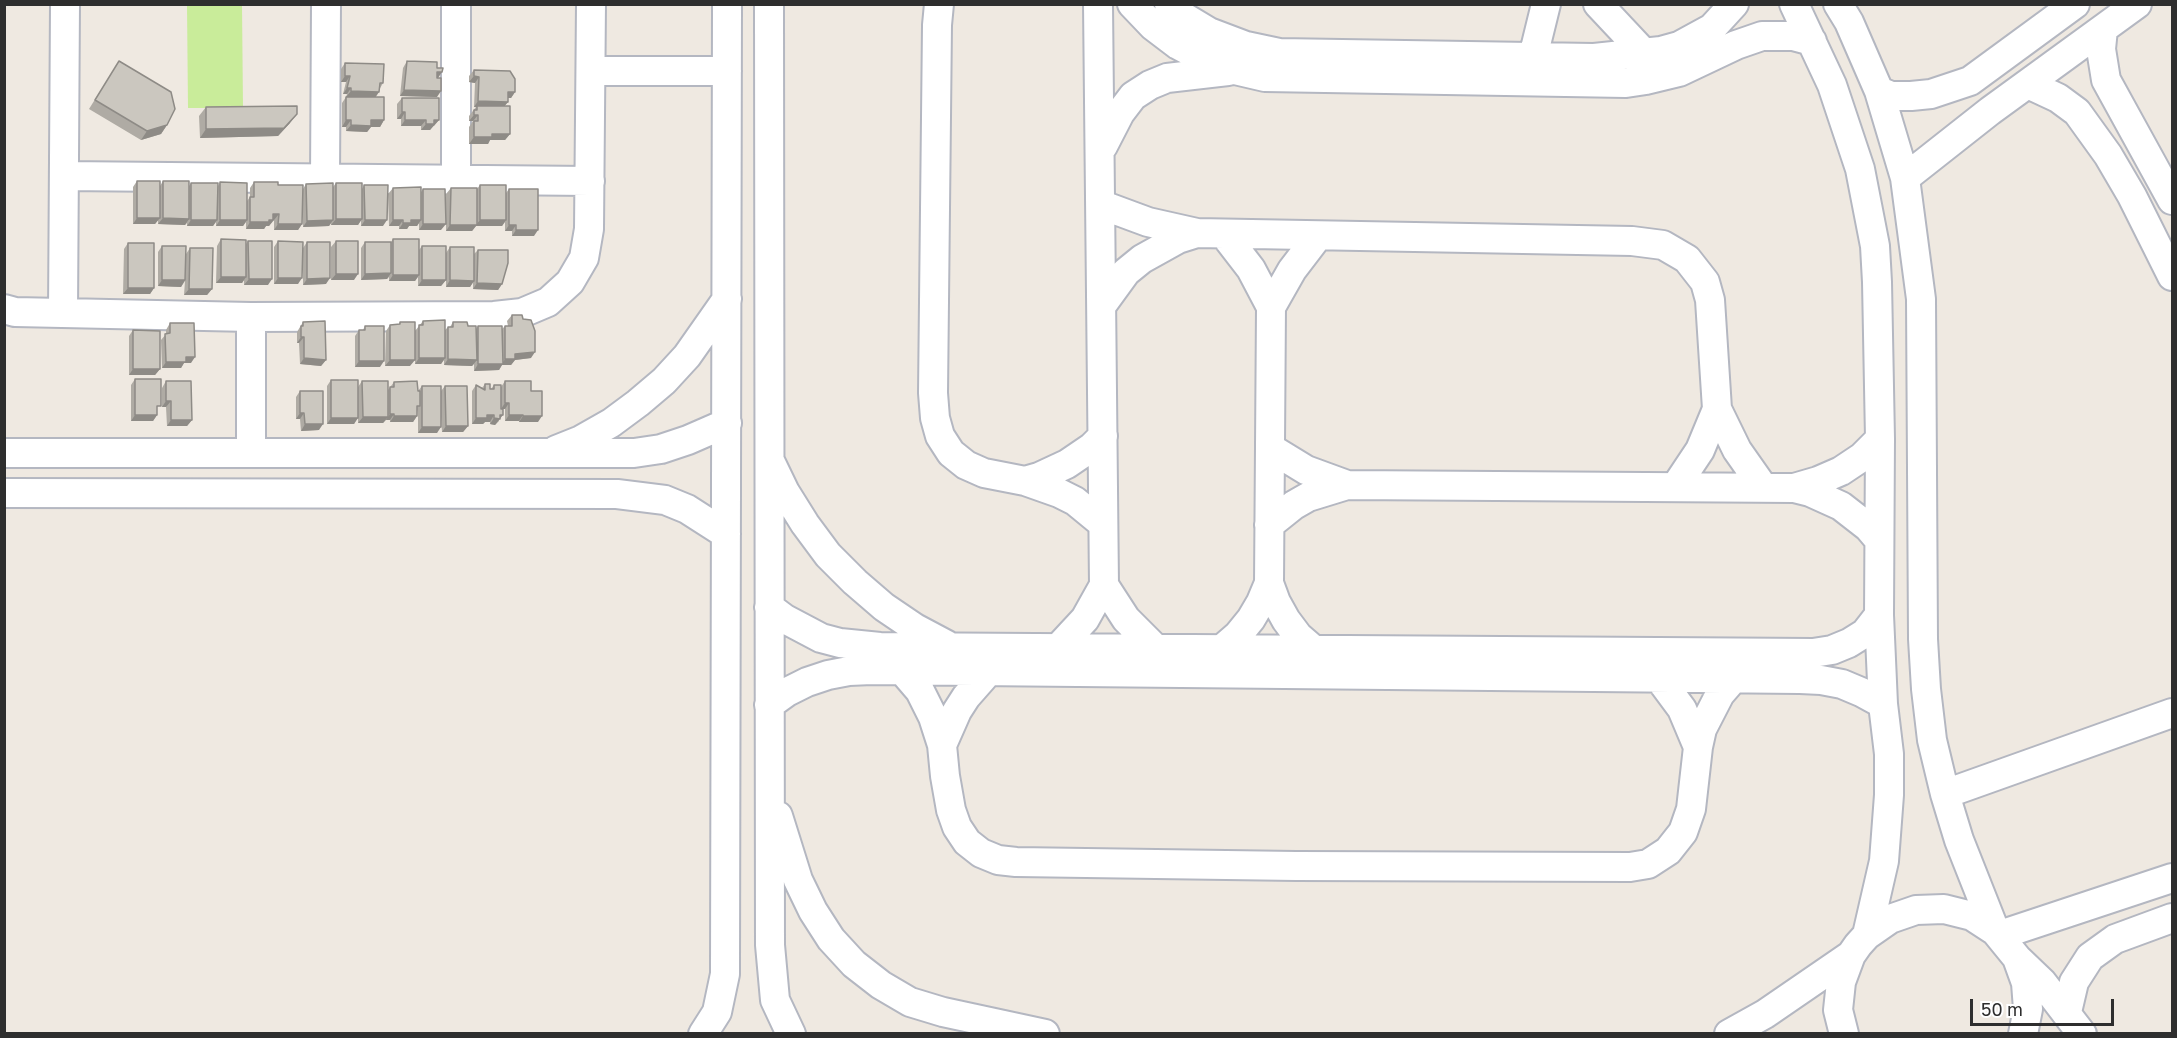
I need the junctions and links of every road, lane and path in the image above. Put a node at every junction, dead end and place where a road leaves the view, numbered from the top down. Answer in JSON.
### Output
{"nodes":[{"id":1,"x":65,"y":4,"type":"edge"},
{"id":2,"x":326,"y":4,"type":"edge"},
{"id":3,"x":456,"y":4,"type":"edge"},
{"id":4,"x":591,"y":4,"type":"edge"},
{"id":5,"x":727,"y":4,"type":"edge"},
{"id":6,"x":769,"y":4,"type":"edge"},
{"id":7,"x":939,"y":4,"type":"edge"},
{"id":8,"x":1098,"y":4,"type":"edge"},
{"id":9,"x":1132,"y":4,"type":"edge"},
{"id":10,"x":1168,"y":4,"type":"edge"},
{"id":11,"x":1546,"y":4,"type":"edge"},
{"id":12,"x":1598,"y":4,"type":"edge"},
{"id":13,"x":1734,"y":4,"type":"edge"},
{"id":14,"x":1794,"y":4,"type":"edge"},
{"id":15,"x":1838,"y":4,"type":"edge"},
{"id":16,"x":2075,"y":4,"type":"edge"},
{"id":17,"x":2137,"y":4,"type":"edge"},
{"id":18,"x":2103,"y":29,"type":"junction"},
{"id":19,"x":1812,"y":41,"type":"junction"},
{"id":20,"x":1644,"y":53,"type":"junction"},
{"id":21,"x":1533,"y":57,"type":"junction"},
{"id":22,"x":1304,"y":66,"type":"junction"},
{"id":23,"x":1235,"y":70,"type":"junction"},
{"id":24,"x":591,"y":71,"type":"junction"},
{"id":25,"x":727,"y":71,"type":"junction"},
{"id":26,"x":1970,"y":81,"type":"junction"},
{"id":27,"x":2028,"y":84,"type":"junction"},
{"id":28,"x":2110,"y":90,"type":"junction"},
{"id":29,"x":1879,"y":91,"type":"junction"},
{"id":30,"x":1990,"y":111,"type":"junction"},
{"id":31,"x":2077,"y":112,"type":"junction"},
{"id":32,"x":1101,"y":150,"type":"junction"},
{"id":33,"x":64,"y":176,"type":"junction"},
{"id":34,"x":1905,"y":178,"type":"junction"},
{"id":35,"x":326,"y":179,"type":"junction"},
{"id":36,"x":456,"y":180,"type":"junction"},
{"id":37,"x":590,"y":181,"type":"junction"},
{"id":38,"x":2168,"y":182,"type":"edge"},
{"id":39,"x":1102,"y":205,"type":"junction"},
{"id":40,"x":1210,"y":233,"type":"junction"},
{"id":41,"x":1318,"y":236,"type":"junction"},
{"id":42,"x":2172,"y":276,"type":"edge"},
{"id":43,"x":727,"y":299,"type":"junction"},
{"id":44,"x":1102,"y":305,"type":"junction"},
{"id":45,"x":1272,"y":307,"type":"junction"},
{"id":46,"x":4,"y":309,"type":"edge"},
{"id":47,"x":63,"y":313,"type":"junction"},
{"id":48,"x":251,"y":317,"type":"junction"},
{"id":49,"x":1717,"y":409,"type":"junction"},
{"id":50,"x":727,"y":423,"type":"junction"},
{"id":51,"x":1103,"y":436,"type":"junction"},
{"id":52,"x":1880,"y":439,"type":"junction"},
{"id":53,"x":1270,"y":447,"type":"junction"},
{"id":54,"x":4,"y":453,"type":"edge"},
{"id":55,"x":251,"y":453,"type":"junction"},
{"id":56,"x":549,"y":453,"type":"junction"},
{"id":57,"x":768,"y":458,"type":"junction"},
{"id":58,"x":1024,"y":481,"type":"junction"},
{"id":59,"x":1347,"y":485,"type":"junction"},
{"id":60,"x":1676,"y":486,"type":"junction"},
{"id":61,"x":1762,"y":487,"type":"junction"},
{"id":62,"x":1794,"y":488,"type":"junction"},
{"id":63,"x":4,"y":493,"type":"edge"},
{"id":64,"x":1103,"y":524,"type":"junction"},
{"id":65,"x":1269,"y":525,"type":"junction"},
{"id":66,"x":726,"y":534,"type":"junction"},
{"id":67,"x":1879,"y":540,"type":"junction"},
{"id":68,"x":1269,"y":584,"type":"junction"},
{"id":69,"x":1104,"y":585,"type":"junction"},
{"id":70,"x":769,"y":607,"type":"junction"},
{"id":71,"x":1880,"y":615,"type":"junction"},
{"id":72,"x":949,"y":646,"type":"junction"},
{"id":73,"x":1059,"y":647,"type":"junction"},
{"id":74,"x":1155,"y":648,"type":"junction"},
{"id":75,"x":1223,"y":648,"type":"junction"},
{"id":76,"x":1313,"y":649,"type":"junction"},
{"id":77,"x":1442,"y":663,"type":"junction"},
{"id":78,"x":902,"y":670,"type":"junction"},
{"id":79,"x":988,"y":672,"type":"junction"},
{"id":80,"x":1659,"y":678,"type":"junction"},
{"id":81,"x":1733,"y":679,"type":"junction"},
{"id":82,"x":1883,"y":704,"type":"junction"},
{"id":83,"x":769,"y":705,"type":"junction"},
{"id":84,"x":2172,"y":714,"type":"edge"},
{"id":85,"x":942,"y":745,"type":"junction"},
{"id":86,"x":1698,"y":747,"type":"junction"},
{"id":87,"x":769,"y":789,"type":"junction"},
{"id":88,"x":1945,"y":794,"type":"junction"},
{"id":89,"x":2172,"y":878,"type":"edge"},
{"id":90,"x":2122,"y":896,"type":"junction"},
{"id":91,"x":2172,"y":918,"type":"edge"},
{"id":92,"x":2133,"y":931,"type":"junction"},
{"id":93,"x":1998,"y":933,"type":"junction"},
{"id":94,"x":1859,"y":945,"type":"junction"},
{"id":95,"x":2017,"y":958,"type":"junction"},
{"id":96,"x":2075,"y":1023,"type":"edge"},
{"id":97,"x":703,"y":1034,"type":"edge"},
{"id":98,"x":791,"y":1034,"type":"edge"},
{"id":99,"x":1046,"y":1034,"type":"edge"},
{"id":100,"x":1729,"y":1034,"type":"edge"},
{"id":101,"x":1844,"y":1034,"type":"edge"},
{"id":102,"x":2023,"y":1034,"type":"edge"}],
"edges":[{"from":1,"to":33,"type":"street"},
{"from":2,"to":35,"type":"street"},
{"from":3,"to":36,"type":"street"},
{"from":4,"to":24,"type":"street"},
{"from":5,"to":25,"type":"street"},
{"from":6,"to":57,"type":"street"},
{"from":7,"to":58,"type":"street"},
{"from":8,"to":32,"type":"street"},
{"from":9,"to":23,"type":"street"},
{"from":10,"to":22,"type":"street"},
{"from":11,"to":21,"type":"street"},
{"from":12,"to":20,"type":"street"},
{"from":13,"to":20,"type":"street"},
{"from":14,"to":19,"type":"street"},
{"from":15,"to":29,"type":"street"},
{"from":16,"to":26,"type":"street"},
{"from":17,"to":18,"type":"street"},
{"from":18,"to":27,"type":"street"},
{"from":18,"to":28,"type":"street"},
{"from":19,"to":22,"type":"street"},
{"from":19,"to":52,"type":"street"},
{"from":20,"to":21,"type":"street"},
{"from":21,"to":22,"type":"street"},
{"from":22,"to":23,"type":"street"},
{"from":23,"to":32,"type":"street"},
{"from":24,"to":25,"type":"street"},
{"from":24,"to":37,"type":"street"},
{"from":25,"to":43,"type":"street"},
{"from":26,"to":29,"type":"street"},
{"from":26,"to":30,"type":"street"},
{"from":27,"to":30,"type":"street"},
{"from":27,"to":31,"type":"street"},
{"from":28,"to":31,"type":"street"},
{"from":28,"to":38,"type":"street"},
{"from":29,"to":34,"type":"street"},
{"from":30,"to":34,"type":"street"},
{"from":31,"to":42,"type":"street"},
{"from":32,"to":39,"type":"street"},
{"from":33,"to":35,"type":"street"},
{"from":33,"to":47,"type":"street"},
{"from":34,"to":88,"type":"street"},
{"from":35,"to":36,"type":"street"},
{"from":36,"to":37,"type":"street"},
{"from":37,"to":48,"type":"street"},
{"from":39,"to":40,"type":"street"},
{"from":39,"to":44,"type":"street"},
{"from":40,"to":41,"type":"street"},
{"from":40,"to":44,"type":"street"},
{"from":40,"to":45,"type":"street"},
{"from":41,"to":45,"type":"street"},
{"from":41,"to":49,"type":"street"},
{"from":43,"to":50,"type":"street"},
{"from":43,"to":56,"type":"street"},
{"from":44,"to":51,"type":"street"},
{"from":45,"to":53,"type":"street"},
{"from":46,"to":47,"type":"street"},
{"from":47,"to":48,"type":"street"},
{"from":48,"to":55,"type":"street"},
{"from":49,"to":60,"type":"street"},
{"from":49,"to":61,"type":"street"},
{"from":50,"to":56,"type":"street"},
{"from":50,"to":66,"type":"street"},
{"from":51,"to":58,"type":"street"},
{"from":51,"to":64,"type":"street"},
{"from":52,"to":62,"type":"street"},
{"from":52,"to":67,"type":"street"},
{"from":53,"to":59,"type":"street"},
{"from":53,"to":65,"type":"street"},
{"from":54,"to":55,"type":"street"},
{"from":55,"to":56,"type":"street"},
{"from":57,"to":70,"type":"street"},
{"from":57,"to":72,"type":"street"},
{"from":58,"to":64,"type":"street"},
{"from":59,"to":60,"type":"street"},
{"from":59,"to":65,"type":"street"},
{"from":60,"to":61,"type":"street"},
{"from":61,"to":62,"type":"street"},
{"from":62,"to":67,"type":"street"},
{"from":63,"to":66,"type":"street"},
{"from":64,"to":69,"type":"street"},
{"from":65,"to":68,"type":"street"},
{"from":66,"to":97,"type":"street"},
{"from":67,"to":71,"type":"street"},
{"from":68,"to":75,"type":"street"},
{"from":68,"to":76,"type":"street"},
{"from":69,"to":73,"type":"street"},
{"from":69,"to":74,"type":"street"},
{"from":70,"to":72,"type":"street"},
{"from":70,"to":83,"type":"street"},
{"from":71,"to":77,"type":"street"},
{"from":71,"to":82,"type":"street"},
{"from":72,"to":73,"type":"street"},
{"from":73,"to":74,"type":"street"},
{"from":74,"to":75,"type":"street"},
{"from":75,"to":76,"type":"street"},
{"from":76,"to":77,"type":"street"},
{"from":77,"to":79,"type":"street"},
{"from":77,"to":80,"type":"street"},
{"from":78,"to":79,"type":"street"},
{"from":78,"to":83,"type":"street"},
{"from":78,"to":85,"type":"street"},
{"from":79,"to":85,"type":"street"},
{"from":80,"to":81,"type":"street"},
{"from":80,"to":86,"type":"street"},
{"from":81,"to":82,"type":"street"},
{"from":81,"to":86,"type":"street"},
{"from":82,"to":94,"type":"street"},
{"from":83,"to":87,"type":"street"},
{"from":84,"to":88,"type":"street"},
{"from":85,"to":86,"type":"street"},
{"from":87,"to":98,"type":"street"},
{"from":87,"to":99,"type":"street"},
{"from":88,"to":93,"type":"street"},
{"from":89,"to":90,"type":"street"},
{"from":90,"to":92,"type":"street"},
{"from":90,"to":93,"type":"street"},
{"from":91,"to":92,"type":"street"},
{"from":92,"to":96,"type":"street"},
{"from":93,"to":94,"type":"street"},
{"from":93,"to":95,"type":"street"},
{"from":94,"to":100,"type":"street"},
{"from":94,"to":101,"type":"street"},
{"from":95,"to":96,"type":"street"},
{"from":95,"to":102,"type":"street"}]}
